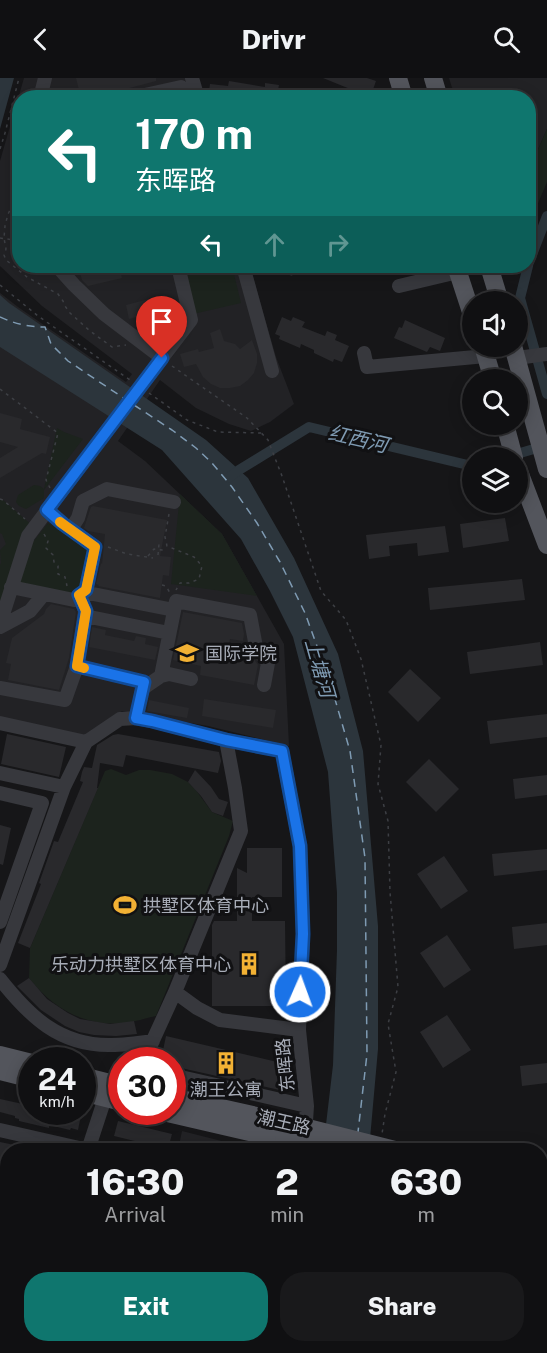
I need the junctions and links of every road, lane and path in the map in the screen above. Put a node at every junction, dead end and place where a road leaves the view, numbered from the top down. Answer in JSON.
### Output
{"nodes":[{"id":1,"x":181,"y":87,"type":"dead end"},
{"id":2,"x":167,"y":90,"type":"edge"},
{"id":3,"x":12,"y":106,"type":"edge"},
{"id":4,"x":0,"y":149,"type":"edge"},
{"id":5,"x":12,"y":206,"type":"edge"},
{"id":6,"x":0,"y":238,"type":"edge"},
{"id":7,"x":4,"y":238,"type":"junction"},
{"id":8,"x":12,"y":239,"type":"edge"},
{"id":9,"x":12,"y":265,"type":"edge"},
{"id":10,"x":22,"y":273,"type":"edge"},
{"id":11,"x":63,"y":273,"type":"edge"},
{"id":12,"x":180,"y":273,"type":"edge"},
{"id":13,"x":245,"y":273,"type":"edge"},
{"id":14,"x":443,"y":273,"type":"edge"},
{"id":15,"x":458,"y":273,"type":"edge"},
{"id":16,"x":491,"y":273,"type":"edge"},
{"id":17,"x":0,"y":285,"type":"edge"},
{"id":18,"x":399,"y":286,"type":"dead end"},
{"id":19,"x":464,"y":291,"type":"edge"},
{"id":20,"x":497,"y":291,"type":"edge"},
{"id":21,"x":138,"y":340,"type":"junction"},
{"id":22,"x":364,"y":353,"type":"dead end"},
{"id":23,"x":462,"y":354,"type":"edge"},
{"id":24,"x":530,"y":354,"type":"edge"},
{"id":25,"x":162,"y":358,"type":"junction"},
{"id":26,"x":272,"y":371,"type":"dead end"},
{"id":27,"x":131,"y":380,"type":"dead end"},
{"id":28,"x":0,"y":389,"type":"edge"},
{"id":29,"x":145,"y":390,"type":"dead end"},
{"id":30,"x":262,"y":434,"type":"junction"},
{"id":31,"x":543,"y":454,"type":"edge"},
{"id":32,"x":528,"y":495,"type":"edge"},
{"id":33,"x":0,"y":499,"type":"edge"},
{"id":34,"x":172,"y":501,"type":"joint"},
{"id":35,"x":51,"y":505,"type":"junction"},
{"id":36,"x":37,"y":525,"type":"junction"},
{"id":37,"x":70,"y":529,"type":"junction"},
{"id":38,"x":159,"y":544,"type":"dead end"},
{"id":39,"x":547,"y":545,"type":"edge"},
{"id":40,"x":167,"y":546,"type":"junction"},
{"id":41,"x":95,"y":547,"type":"junction"},
{"id":42,"x":159,"y":550,"type":"junction"},
{"id":43,"x":158,"y":555,"type":"dead end"},
{"id":44,"x":147,"y":556,"type":"junction"},
{"id":45,"x":153,"y":558,"type":"dead end"},
{"id":46,"x":11,"y":587,"type":"junction"},
{"id":47,"x":44,"y":594,"type":"junction"},
{"id":48,"x":77,"y":596,"type":"junction"},
{"id":49,"x":175,"y":605,"type":"junction"},
{"id":50,"x":85,"y":616,"type":"junction"},
{"id":51,"x":1,"y":618,"type":"edge"},
{"id":52,"x":169,"y":633,"type":"junction"},
{"id":53,"x":77,"y":666,"type":"junction"},
{"id":54,"x":160,"y":676,"type":"junction"},
{"id":55,"x":191,"y":679,"type":"dead end"},
{"id":56,"x":264,"y":685,"type":"dead end"},
{"id":57,"x":0,"y":688,"type":"edge"},
{"id":58,"x":142,"y":689,"type":"junction"},
{"id":59,"x":136,"y":718,"type":"junction"},
{"id":60,"x":0,"y":723,"type":"edge"},
{"id":61,"x":226,"y":740,"type":"junction"},
{"id":62,"x":86,"y":742,"type":"junction"},
{"id":63,"x":0,"y":773,"type":"edge"},
{"id":64,"x":64,"y":787,"type":"junction"},
{"id":65,"x":0,"y":793,"type":"edge"},
{"id":66,"x":0,"y":922,"type":"edge"},
{"id":67,"x":0,"y":965,"type":"edge"},
{"id":68,"x":0,"y":979,"type":"edge"},
{"id":69,"x":175,"y":992,"type":"junction"},
{"id":70,"x":298,"y":1030,"type":"junction"},
{"id":71,"x":153,"y":1041,"type":"junction"},
{"id":72,"x":150,"y":1047,"type":"edge"},
{"id":73,"x":0,"y":1055,"type":"edge"},
{"id":74,"x":18,"y":1060,"type":"edge"},
{"id":75,"x":0,"y":1071,"type":"edge"},
{"id":76,"x":18,"y":1076,"type":"edge"},
{"id":77,"x":186,"y":1078,"type":"edge"},
{"id":78,"x":186,"y":1101,"type":"edge"},
{"id":79,"x":307,"y":1106,"type":"junction"},
{"id":80,"x":108,"y":1110,"type":"edge"},
{"id":81,"x":186,"y":1116,"type":"edge"},
{"id":82,"x":0,"y":1130,"type":"edge"},
{"id":83,"x":286,"y":1132,"type":"junction"},
{"id":84,"x":57,"y":1143,"type":"edge"},
{"id":85,"x":92,"y":1143,"type":"edge"},
{"id":86,"x":305,"y":1143,"type":"edge"},
{"id":87,"x":308,"y":1143,"type":"edge"},
{"id":88,"x":370,"y":1143,"type":"edge"},
{"id":89,"x":392,"y":1143,"type":"edge"}],
"edges":[{"from":1,"to":2,"type":"street"},
{"from":3,"to":4,"type":"path"},
{"from":5,"to":7,"type":"path"},
{"from":6,"to":7,"type":"path"},
{"from":7,"to":8,"type":"path"},
{"from":7,"to":9,"type":"path"},
{"from":10,"to":21,"type":"path"},
{"from":11,"to":21,"type":"street"},
{"from":12,"to":25,"type":"street"},
{"from":13,"to":26,"type":"street"},
{"from":14,"to":18,"type":"street"},
{"from":15,"to":19,"type":"main road"},
{"from":16,"to":20,"type":"main road"},
{"from":17,"to":27,"type":"path"},
{"from":21,"to":25,"type":"street"},
{"from":22,"to":23,"type":"street"},
{"from":24,"to":31,"type":"main road"},
{"from":25,"to":30,"type":"path"},
{"from":25,"to":35,"type":"street","bridge":true},
{"from":28,"to":35,"type":"path"},
{"from":29,"to":30,"type":"path"},
{"from":30,"to":89,"type":"path"},
{"from":32,"to":39,"type":"main road"},
{"from":33,"to":36,"type":"path"},
{"from":34,"to":37,"type":"street"},
{"from":34,"to":40,"type":"path"},
{"from":35,"to":36,"type":"street"},
{"from":35,"to":37,"type":"street"},
{"from":36,"to":46,"type":"street"},
{"from":36,"to":48,"type":"path"},
{"from":37,"to":41,"type":"street"},
{"from":38,"to":42,"type":"path"},
{"from":40,"to":42,"type":"path"},
{"from":40,"to":49,"type":"path"},
{"from":41,"to":44,"type":"path"},
{"from":41,"to":48,"type":"street"},
{"from":42,"to":43,"type":"path"},
{"from":42,"to":44,"type":"path"},
{"from":44,"to":45,"type":"path"},
{"from":46,"to":47,"type":"street"},
{"from":46,"to":51,"type":"street"},
{"from":47,"to":48,"type":"street"},
{"from":47,"to":51,"type":"street"},
{"from":48,"to":49,"type":"street"},
{"from":48,"to":50,"type":"street"},
{"from":49,"to":52,"type":"street"},
{"from":49,"to":56,"type":"street"},
{"from":50,"to":52,"type":"street"},
{"from":50,"to":53,"type":"street"},
{"from":52,"to":54,"type":"street"},
{"from":53,"to":57,"type":"street"},
{"from":53,"to":58,"type":"street"},
{"from":54,"to":55,"type":"street"},
{"from":54,"to":58,"type":"street"},
{"from":58,"to":59,"type":"street"},
{"from":59,"to":61,"type":"street","name":"东晖路"},
{"from":59,"to":62,"type":"street"},
{"from":60,"to":62,"type":"street"},
{"from":61,"to":69,"type":"street"},
{"from":61,"to":70,"type":"street","name":"东晖路"},
{"from":62,"to":64,"type":"street"},
{"from":63,"to":64,"type":"street"},
{"from":64,"to":67,"type":"street"},
{"from":65,"to":66,"type":"street"},
{"from":68,"to":71,"type":"street"},
{"from":69,"to":70,"type":"street"},
{"from":69,"to":71,"type":"street"},
{"from":70,"to":79,"type":"street","name":"东晖路"},
{"from":71,"to":72,"type":"street"},
{"from":73,"to":74,"type":"main road"},
{"from":75,"to":76,"type":"main road"},
{"from":77,"to":79,"type":"street"},
{"from":78,"to":83,"type":"main road","name":"潮王路"},
{"from":79,"to":86,"type":"street","name":"东晖路"},
{"from":80,"to":85,"type":"street"},
{"from":81,"to":83,"type":"main road","name":"潮王路"},
{"from":82,"to":84,"type":"street"},
{"from":83,"to":87,"type":"main road","name":"潮王路","bridge":true},
{"from":83,"to":88,"type":"main road","name":"潮王路","bridge":true}]}
